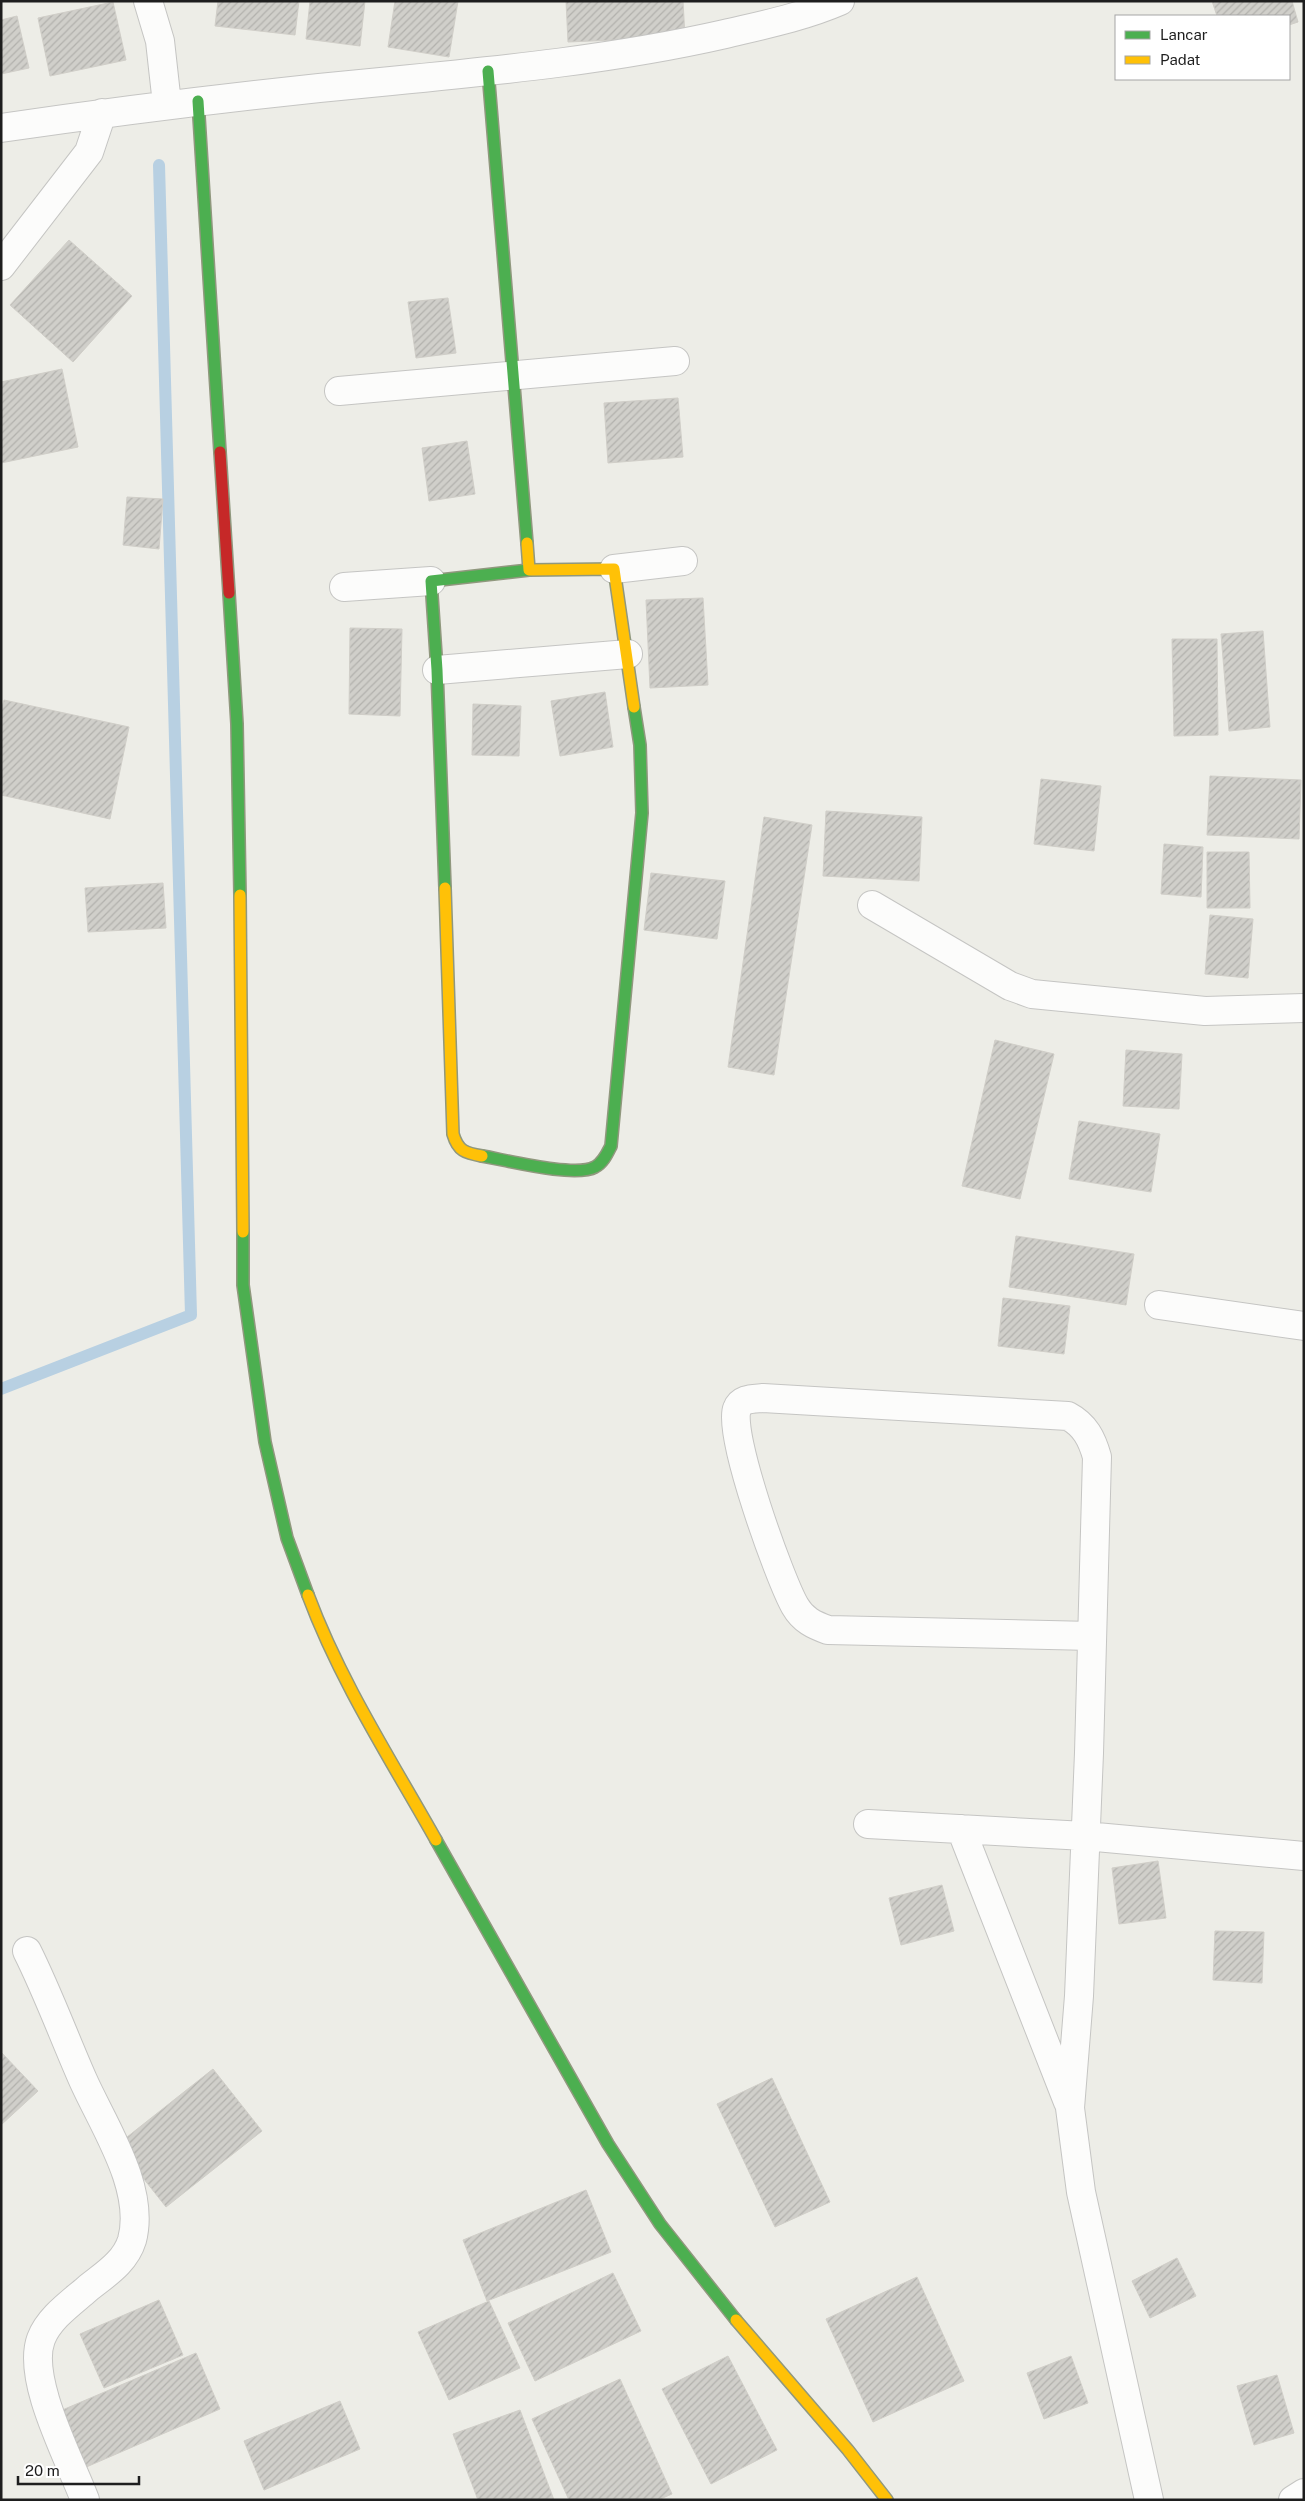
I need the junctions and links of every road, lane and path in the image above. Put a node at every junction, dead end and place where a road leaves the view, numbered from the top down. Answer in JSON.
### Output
{"nodes":[{"id":1,"x":148,"y":1,"type":"edge"},
{"id":2,"x":840,"y":1,"type":"edge"},
{"id":3,"x":488,"y":72,"type":"junction"},
{"id":4,"x":198,"y":101,"type":"junction"},
{"id":5,"x":167,"y":104,"type":"junction"},
{"id":6,"x":102,"y":114,"type":"junction"},
{"id":7,"x":1,"y":128,"type":"edge"},
{"id":8,"x":1,"y":266,"type":"edge"},
{"id":9,"x":675,"y":361,"type":"dead end"},
{"id":10,"x":513,"y":376,"type":"junction"},
{"id":11,"x":339,"y":391,"type":"dead end"},
{"id":12,"x":683,"y":561,"type":"dead end"},
{"id":13,"x":614,"y":569,"type":"junction"},
{"id":14,"x":529,"y":570,"type":"junction"},
{"id":15,"x":431,"y":581,"type":"junction"},
{"id":16,"x":344,"y":587,"type":"dead end"},
{"id":17,"x":628,"y":654,"type":"junction"},
{"id":18,"x":437,"y":670,"type":"junction"},
{"id":19,"x":872,"y":905,"type":"dead end"},
{"id":20,"x":1304,"y":1008,"type":"edge"},
{"id":21,"x":1160,"y":1305,"type":"dead end"},
{"id":22,"x":1304,"y":1326,"type":"edge"},
{"id":23,"x":1092,"y":1636,"type":"junction"},
{"id":24,"x":868,"y":1824,"type":"dead end"},
{"id":25,"x":961,"y":1829,"type":"junction"},
{"id":26,"x":1085,"y":1836,"type":"junction"},
{"id":27,"x":1304,"y":1856,"type":"edge"},
{"id":28,"x":27,"y":1951,"type":"dead end"},
{"id":29,"x":1070,"y":2108,"type":"junction"},
{"id":30,"x":1304,"y":2493,"type":"edge"},
{"id":31,"x":85,"y":2500,"type":"edge"},
{"id":32,"x":886,"y":2500,"type":"edge"},
{"id":33,"x":1149,"y":2500,"type":"edge"},
{"id":34,"x":1293,"y":2500,"type":"edge"}],
"edges":[{"from":1,"to":5,"type":"street"},
{"from":2,"to":3,"type":"street"},
{"from":3,"to":4,"type":"street"},
{"from":3,"to":10,"type":"street"},
{"from":4,"to":5,"type":"street"},
{"from":4,"to":32,"type":"street"},
{"from":5,"to":6,"type":"street"},
{"from":6,"to":7,"type":"street"},
{"from":6,"to":8,"type":"street"},
{"from":9,"to":10,"type":"street"},
{"from":10,"to":11,"type":"street"},
{"from":10,"to":14,"type":"street"},
{"from":12,"to":13,"type":"street"},
{"from":13,"to":14,"type":"street"},
{"from":13,"to":17,"type":"street"},
{"from":14,"to":15,"type":"street"},
{"from":15,"to":16,"type":"street"},
{"from":15,"to":18,"type":"street"},
{"from":17,"to":18,"type":"street"},
{"from":17,"to":18,"type":"street"},
{"from":19,"to":20,"type":"street"},
{"from":21,"to":22,"type":"street"},
{"from":23,"to":23,"type":"street"},
{"from":23,"to":26,"type":"street"},
{"from":24,"to":25,"type":"street"},
{"from":25,"to":26,"type":"street"},
{"from":25,"to":29,"type":"street"},
{"from":26,"to":27,"type":"street"},
{"from":26,"to":29,"type":"street"},
{"from":28,"to":31,"type":"street"},
{"from":29,"to":33,"type":"street"},
{"from":30,"to":34,"type":"street"}]}
